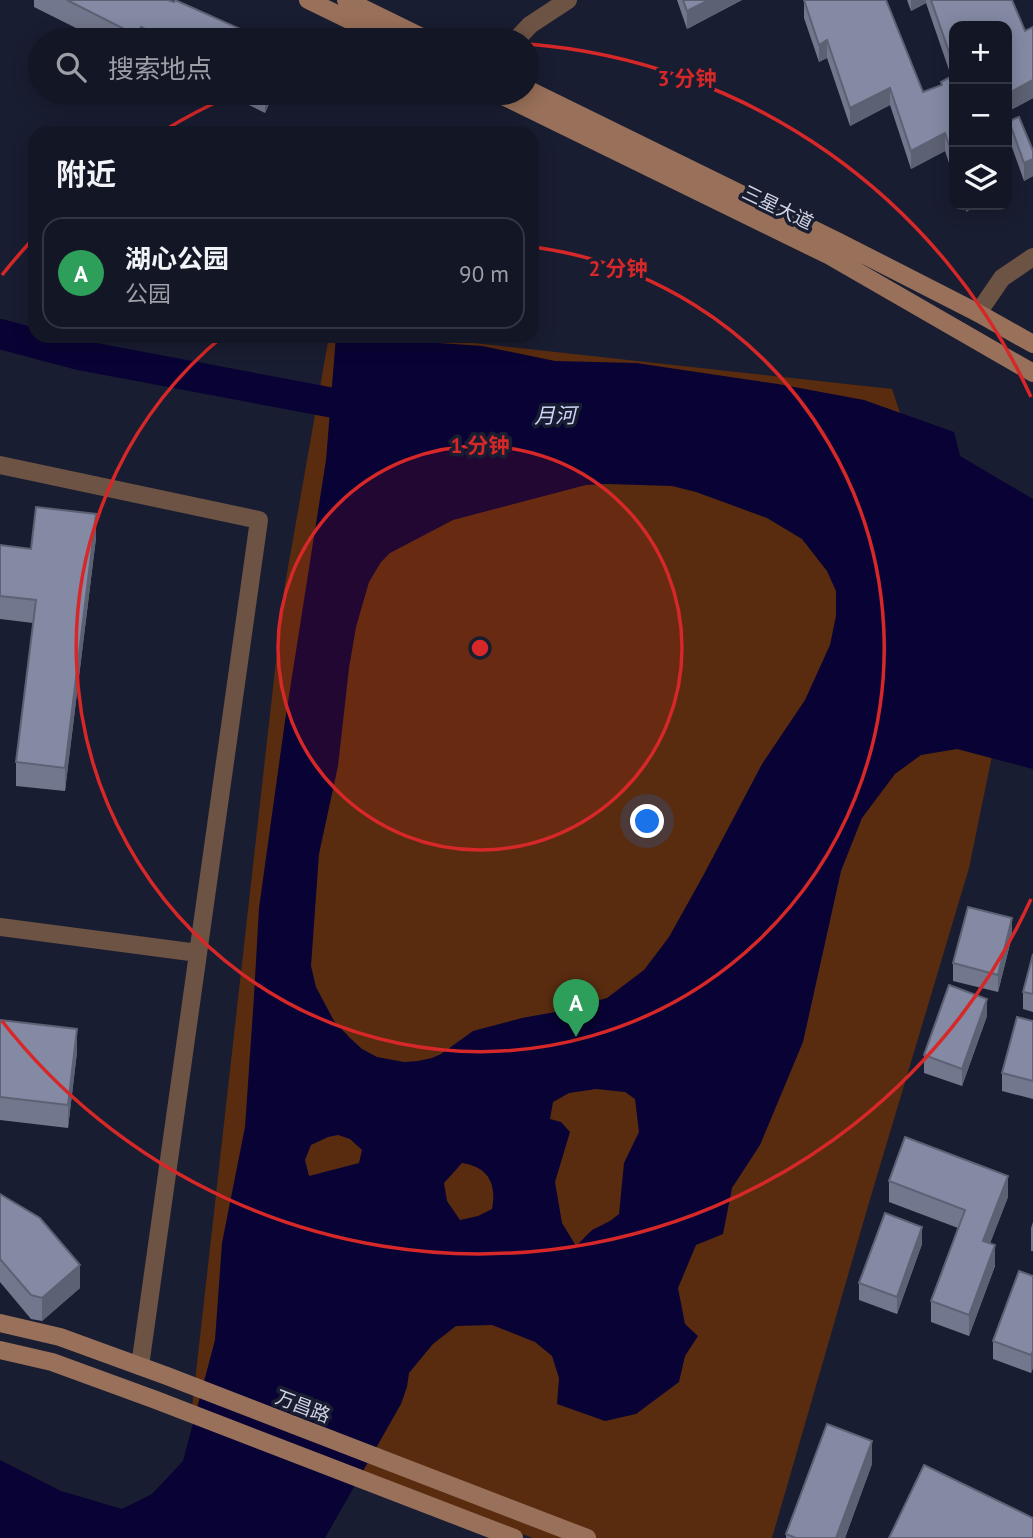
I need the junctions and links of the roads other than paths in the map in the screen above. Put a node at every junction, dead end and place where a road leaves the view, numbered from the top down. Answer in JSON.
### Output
{"nodes":[{"id":1,"x":308,"y":0,"type":"edge"},
{"id":2,"x":346,"y":0,"type":"edge"},
{"id":3,"x":568,"y":0,"type":"edge"},
{"id":4,"x":365,"y":28,"type":"edge"},
{"id":5,"x":403,"y":28,"type":"edge"},
{"id":6,"x":527,"y":28,"type":"edge"},
{"id":7,"x":539,"y":95,"type":"edge"},
{"id":8,"x":522,"y":105,"type":"edge"},
{"id":9,"x":1033,"y":257,"type":"edge"},
{"id":10,"x":978,"y":313,"type":"junction"},
{"id":11,"x":1033,"y":344,"type":"edge"},
{"id":12,"x":1033,"y":373,"type":"edge"},
{"id":13,"x":0,"y":465,"type":"edge"},
{"id":14,"x":0,"y":927,"type":"edge"},
{"id":15,"x":198,"y":953,"type":"junction"},
{"id":16,"x":0,"y":1323,"type":"edge"},
{"id":17,"x":0,"y":1350,"type":"edge"},
{"id":18,"x":140,"y":1366,"type":"junction"},
{"id":19,"x":514,"y":1538,"type":"edge"},
{"id":20,"x":587,"y":1538,"type":"edge"}],
"edges":[{"from":1,"to":4,"type":"street"},
{"from":2,"to":5,"type":"street"},
{"from":3,"to":6,"type":"street"},
{"from":7,"to":10,"type":"street","name":"三星大道"},
{"from":8,"to":12,"type":"street","name":"三星大道"},
{"from":9,"to":10,"type":"street"},
{"from":10,"to":11,"type":"street","name":"三星大道"},
{"from":13,"to":15,"type":"street"},
{"from":14,"to":15,"type":"street"},
{"from":15,"to":18,"type":"street"},
{"from":16,"to":18,"type":"street","name":"万昌路"},
{"from":17,"to":19,"type":"street"},
{"from":18,"to":20,"type":"street","name":"万昌路"}]}
